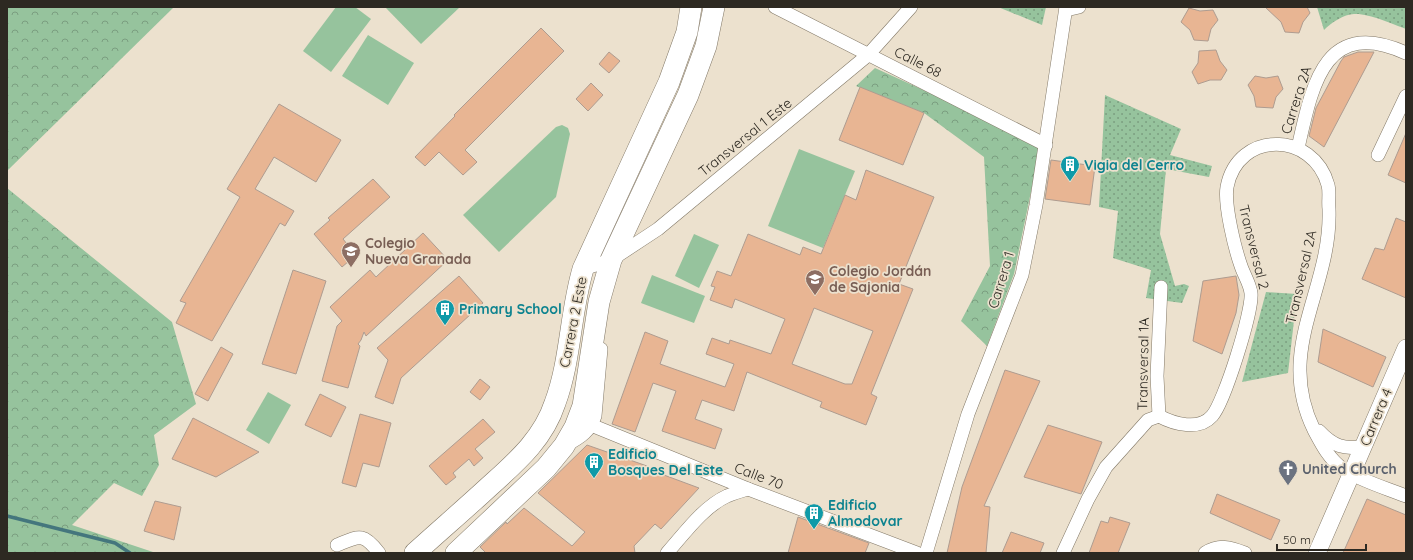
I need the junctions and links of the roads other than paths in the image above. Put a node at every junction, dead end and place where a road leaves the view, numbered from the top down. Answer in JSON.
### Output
{"nodes":[{"id":1,"x":691,"y":7,"type":"edge"},
{"id":2,"x":714,"y":7,"type":"edge"},
{"id":3,"x":775,"y":7,"type":"edge"},
{"id":4,"x":912,"y":7,"type":"edge"},
{"id":5,"x":1079,"y":7,"type":"edge"},
{"id":6,"x":1066,"y":9,"type":"edge"},
{"id":7,"x":1406,"y":53,"type":"edge"},
{"id":8,"x":868,"y":55,"type":"junction"},
{"id":9,"x":1406,"y":96,"type":"edge"},
{"id":10,"x":1046,"y":146,"type":"junction"},
{"id":11,"x":1298,"y":148,"type":"junction"},
{"id":12,"x":1378,"y":155,"type":"dead end"},
{"id":13,"x":611,"y":260,"type":"junction"},
{"id":14,"x":583,"y":269,"type":"junction"},
{"id":15,"x":1161,"y":287,"type":"dead end"},
{"id":16,"x":599,"y":302,"type":"junction"},
{"id":17,"x":1404,"y":356,"type":"edge"},
{"id":18,"x":1159,"y":416,"type":"junction"},
{"id":19,"x":1311,"y":422,"type":"junction"},
{"id":20,"x":591,"y":425,"type":"junction"},
{"id":21,"x":564,"y":446,"type":"junction"},
{"id":22,"x":1364,"y":446,"type":"junction"},
{"id":23,"x":1352,"y":474,"type":"junction"},
{"id":24,"x":748,"y":489,"type":"junction"},
{"id":25,"x":1406,"y":496,"type":"edge"},
{"id":26,"x":337,"y":545,"type":"dead end"},
{"id":27,"x":379,"y":553,"type":"edge"},
{"id":28,"x":415,"y":553,"type":"edge"},
{"id":29,"x":456,"y":553,"type":"edge"},
{"id":30,"x":667,"y":553,"type":"edge"},
{"id":31,"x":917,"y":553,"type":"edge"},
{"id":32,"x":926,"y":553,"type":"edge"},
{"id":33,"x":1063,"y":553,"type":"edge"},
{"id":34,"x":1205,"y":553,"type":"edge"},
{"id":35,"x":1245,"y":553,"type":"edge"},
{"id":36,"x":1317,"y":553,"type":"edge"}],
"edges":[{"from":1,"to":14,"type":"main road","name":"Carrera 2 Este"},
{"from":2,"to":13,"type":"main road","name":"Carrera 2 Este"},
{"from":3,"to":8,"type":"street","name":"Calle 68"},
{"from":4,"to":8,"type":"street","name":"Transversal 1 Este"},
{"from":5,"to":6,"type":"street"},
{"from":6,"to":10,"type":"street","name":"Carrera 1"},
{"from":7,"to":11,"type":"street","name":"Carrera 2A"},
{"from":8,"to":10,"type":"street","name":"Calle 68"},
{"from":8,"to":13,"type":"street","name":"Transversal 1 Este"},
{"from":9,"to":12,"type":"street"},
{"from":10,"to":32,"type":"street","name":"Carrera 1"},
{"from":11,"to":18,"type":"street","name":"Transversal 2"},
{"from":11,"to":19,"type":"street","name":"Transversal 2A"},
{"from":13,"to":14,"type":"street","name":"Transversal 1 Este"},
{"from":13,"to":16,"type":"main road","name":"Carrera 2 Este"},
{"from":14,"to":28,"type":"main road","name":"Carrera 2 Este"},
{"from":15,"to":18,"type":"street","name":"Transversal 1A"},
{"from":16,"to":20,"type":"street"},
{"from":16,"to":21,"type":"main road","name":"Carrera 2 Este"},
{"from":17,"to":22,"type":"street","name":"Carrera 4"},
{"from":18,"to":33,"type":"street","name":"Transversal 1A"},
{"from":19,"to":22,"type":"street","name":"Transversal 2A"},
{"from":19,"to":23,"type":"street","name":"Transversal 2A"},
{"from":20,"to":21,"type":"street"},
{"from":20,"to":24,"type":"street","name":"Calle 70"},
{"from":21,"to":29,"type":"main road","name":"Carrera 2 Este"},
{"from":22,"to":23,"type":"street","name":"Carrera 4"},
{"from":23,"to":25,"type":"street","name":"Transversal 2A"},
{"from":23,"to":36,"type":"street","name":"Carrera 4"},
{"from":24,"to":30,"type":"street"},
{"from":24,"to":31,"type":"street","name":"Calle 70"},
{"from":26,"to":27,"type":"street"},
{"from":34,"to":35,"type":"street"}]}
